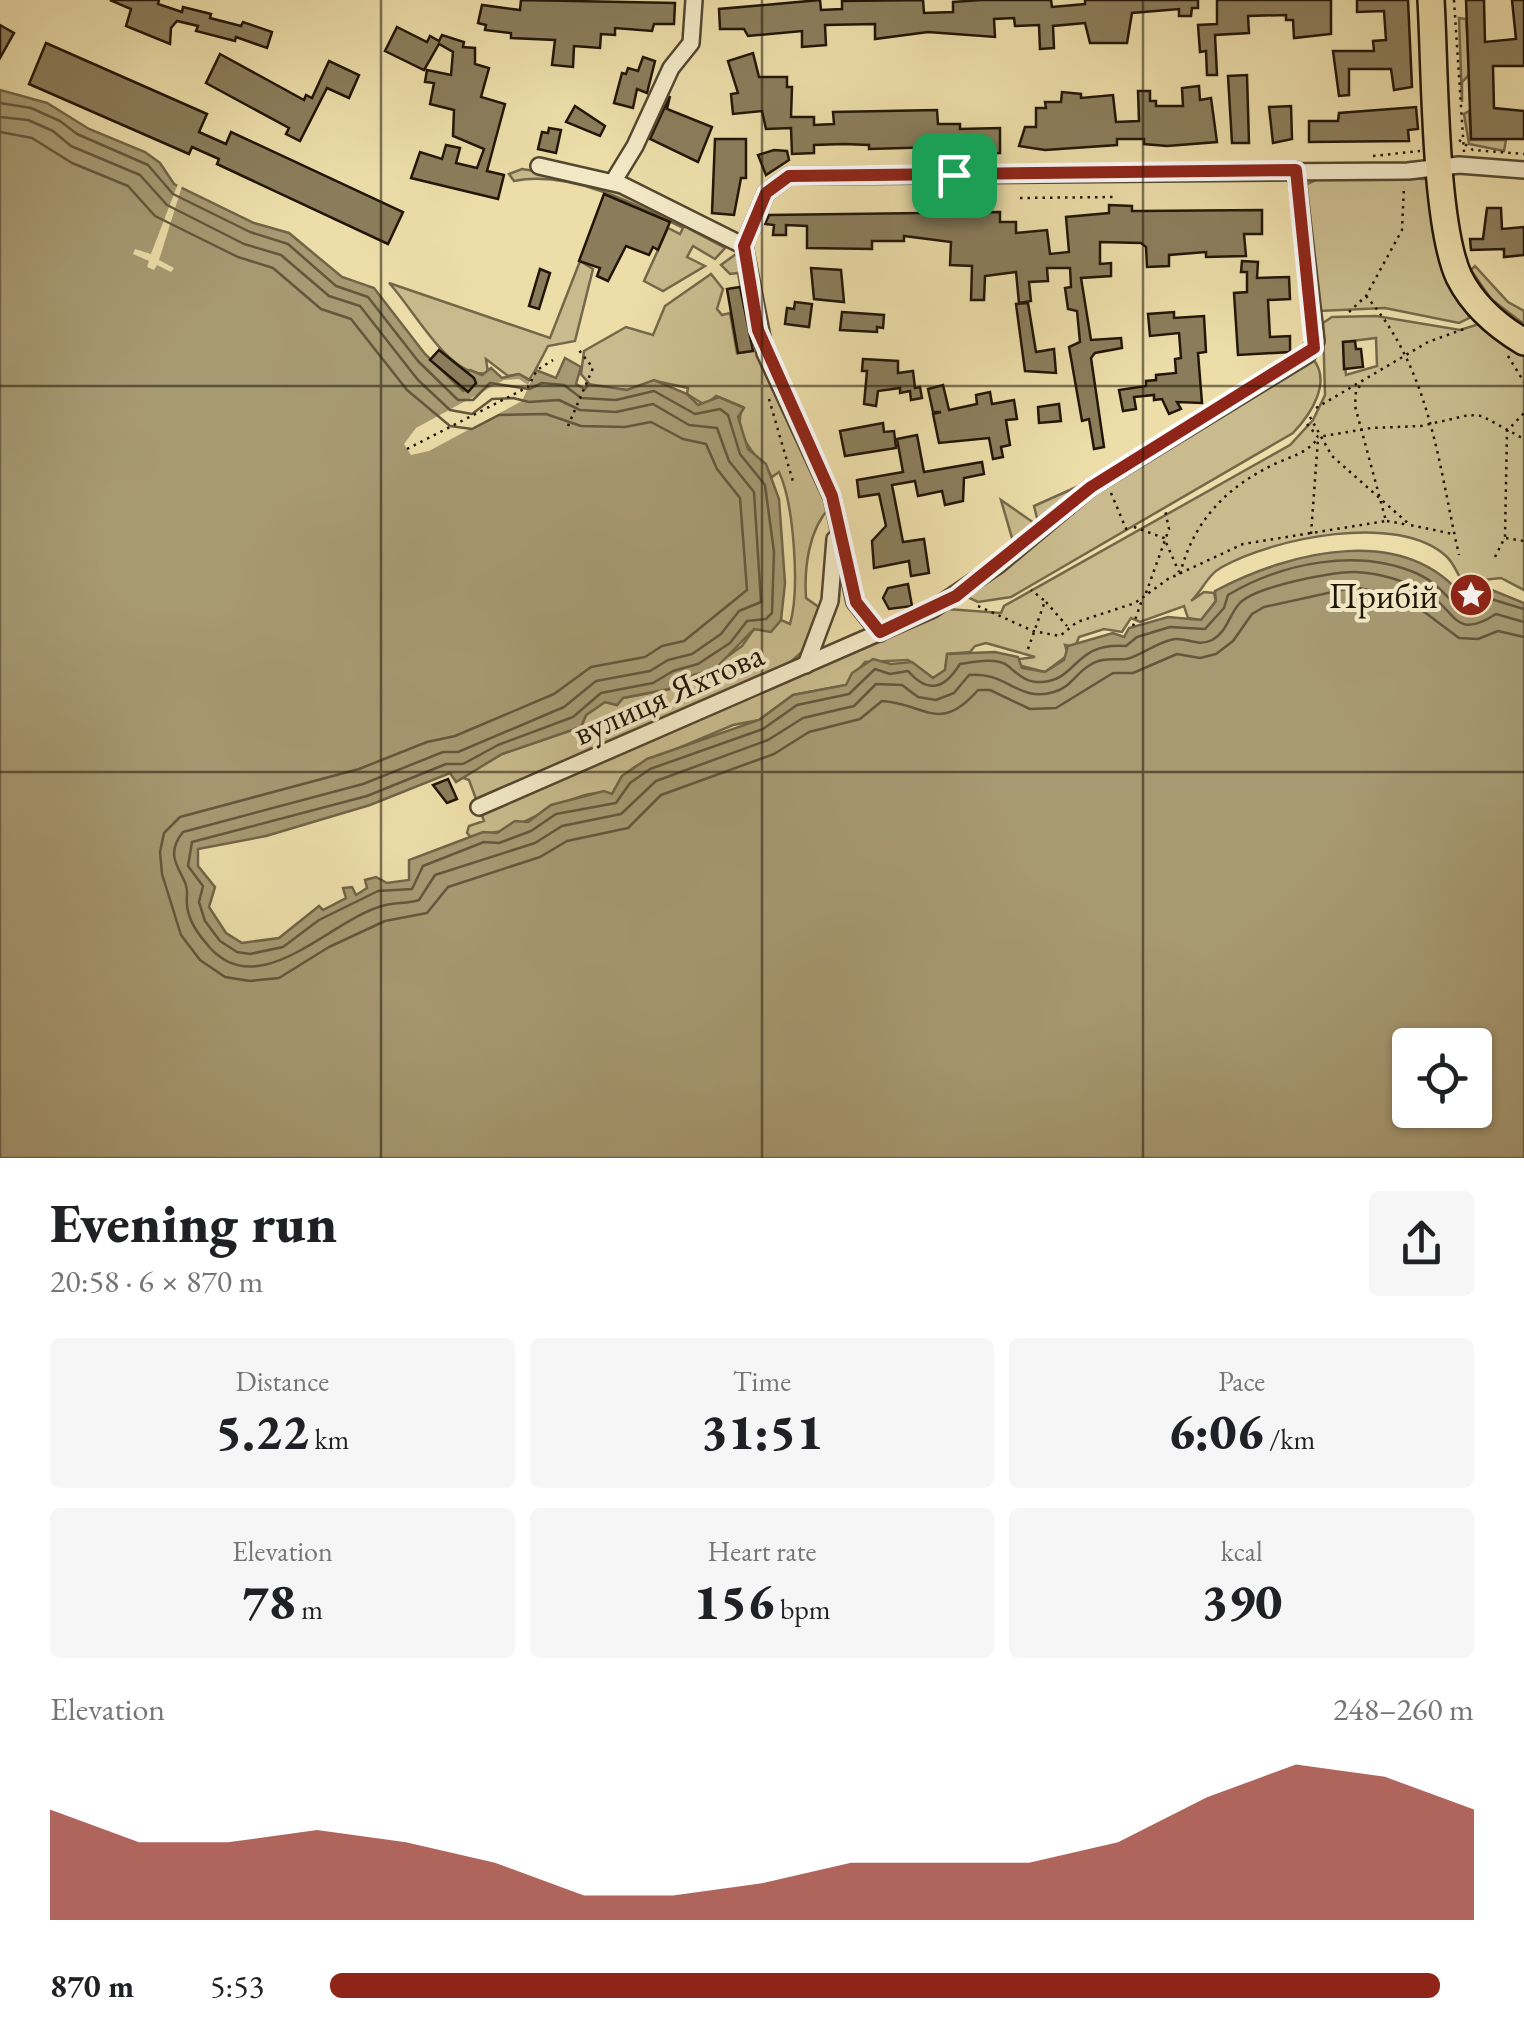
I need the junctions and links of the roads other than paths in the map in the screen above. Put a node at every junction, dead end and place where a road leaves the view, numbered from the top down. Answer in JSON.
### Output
{"nodes":[{"id":1,"x":694,"y":0,"type":"edge"},
{"id":2,"x":1430,"y":0,"type":"edge"},
{"id":3,"x":539,"y":166,"type":"dead end"},
{"id":4,"x":1442,"y":166,"type":"junction"},
{"id":5,"x":1296,"y":170,"type":"junction"},
{"id":6,"x":1524,"y":170,"type":"edge"},
{"id":7,"x":612,"y":182,"type":"junction"},
{"id":8,"x":744,"y":246,"type":"junction"},
{"id":9,"x":1520,"y":339,"type":"edge"},
{"id":10,"x":836,"y":527,"type":"junction"},
{"id":11,"x":880,"y":632,"type":"junction"},
{"id":12,"x":806,"y":665,"type":"junction"},
{"id":13,"x":479,"y":807,"type":"dead end"}],
"edges":[{"from":1,"to":7,"type":"street"},
{"from":2,"to":4,"type":"highway"},
{"from":3,"to":7,"type":"street"},
{"from":4,"to":5,"type":"street"},
{"from":4,"to":6,"type":"street"},
{"from":4,"to":9,"type":"highway"},
{"from":5,"to":8,"type":"street"},
{"from":5,"to":11,"type":"street","name":"вулиця Яхтова"},
{"from":7,"to":8,"type":"street"},
{"from":8,"to":10,"type":"street"},
{"from":10,"to":11,"type":"street"},
{"from":10,"to":12,"type":"street"},
{"from":11,"to":12,"type":"street","name":"вулиця Яхтова"},
{"from":12,"to":13,"type":"street","name":"вулиця Яхтова"}]}
